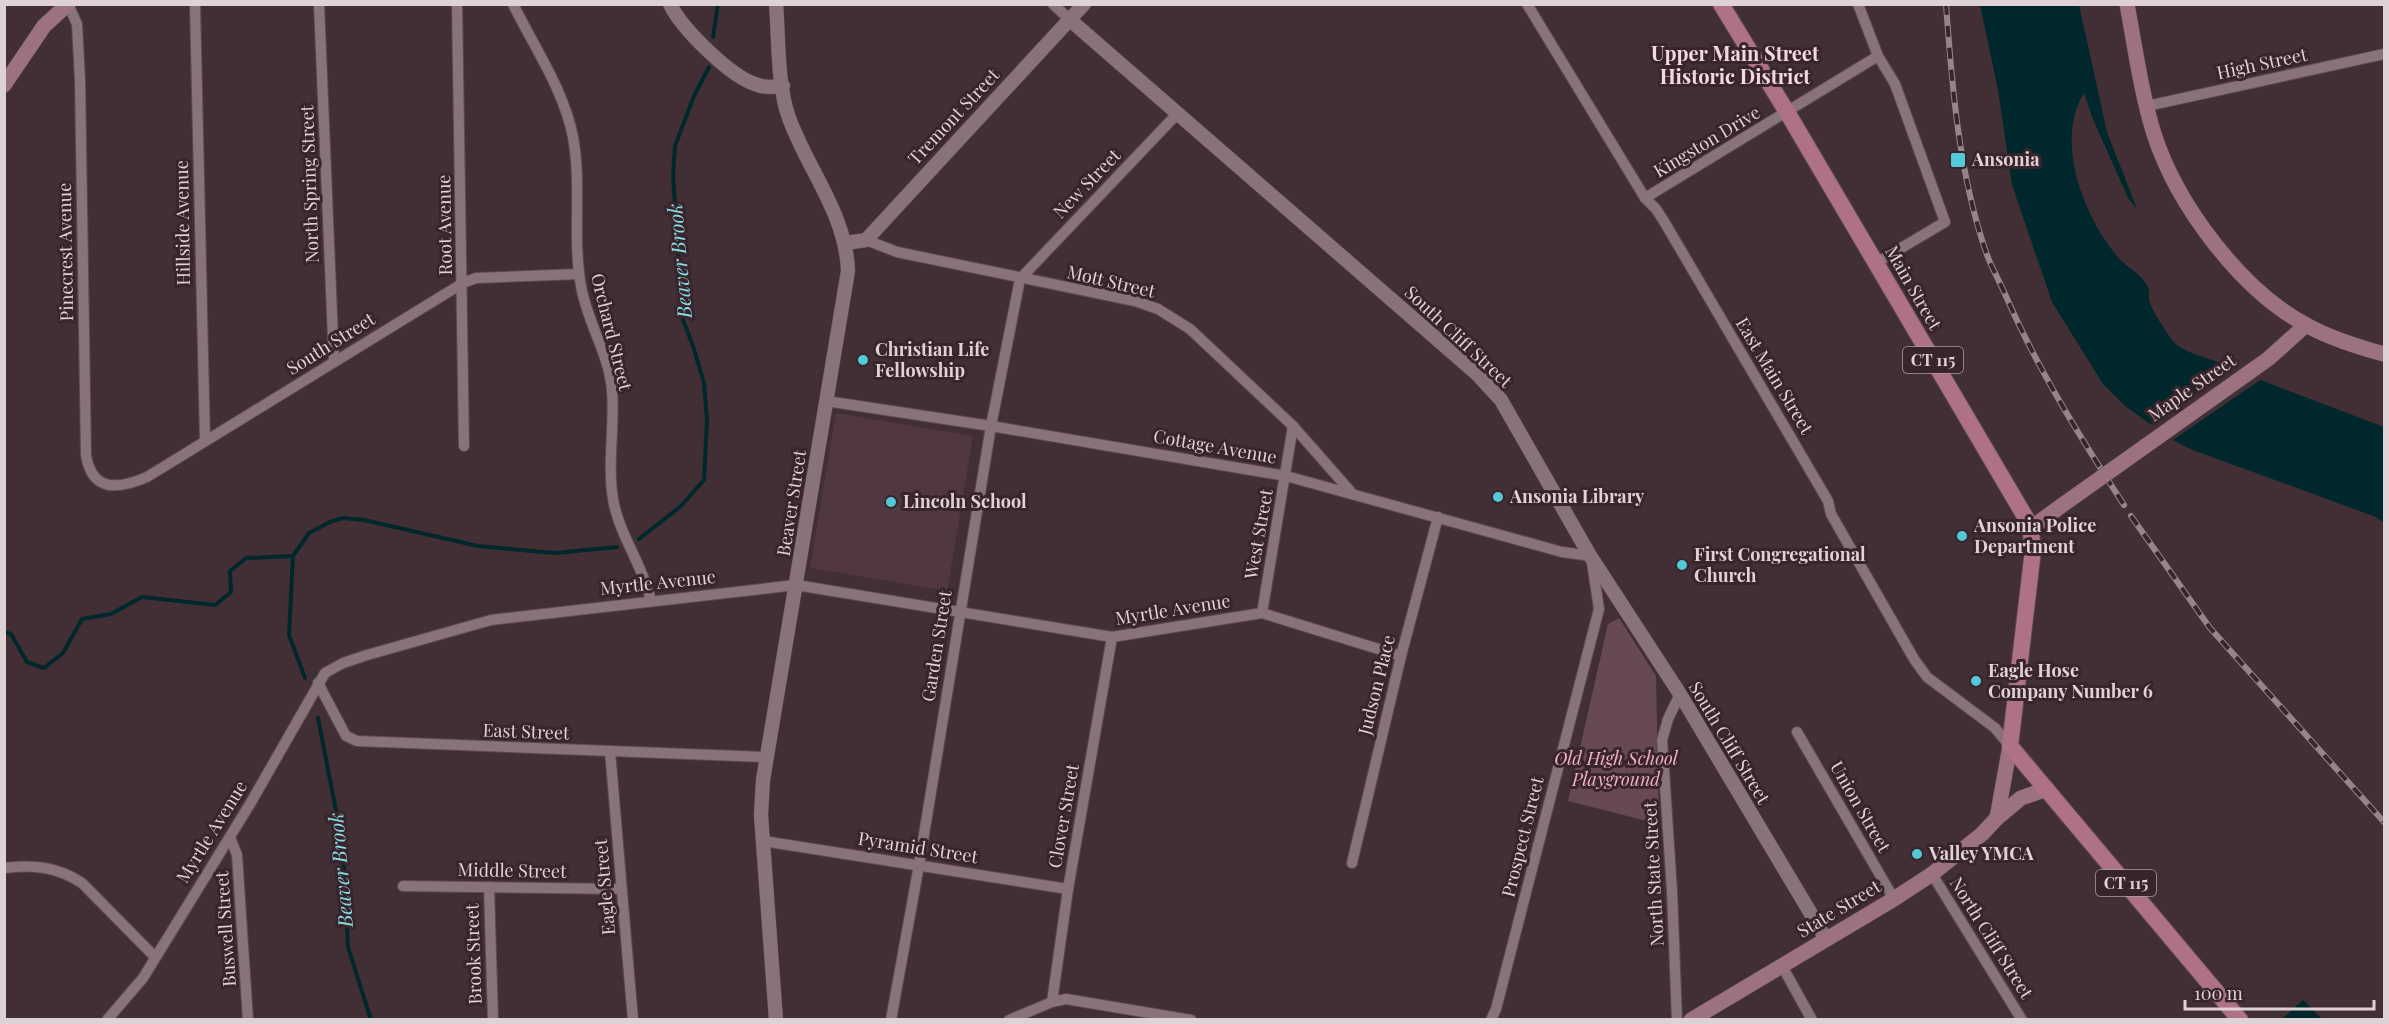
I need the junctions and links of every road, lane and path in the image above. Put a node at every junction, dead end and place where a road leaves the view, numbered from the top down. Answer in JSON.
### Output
{"nodes":[{"id":1,"x":68,"y":4,"type":"edge"},
{"id":2,"x":195,"y":4,"type":"edge"},
{"id":3,"x":320,"y":4,"type":"edge"},
{"id":4,"x":457,"y":4,"type":"edge"},
{"id":5,"x":513,"y":4,"type":"edge"},
{"id":6,"x":670,"y":4,"type":"edge"},
{"id":7,"x":776,"y":4,"type":"edge"},
{"id":8,"x":1053,"y":4,"type":"edge"},
{"id":9,"x":1082,"y":4,"type":"edge"},
{"id":10,"x":1527,"y":4,"type":"edge"},
{"id":11,"x":1721,"y":4,"type":"edge"},
{"id":12,"x":1858,"y":4,"type":"edge"},
{"id":13,"x":2127,"y":4,"type":"edge"},
{"id":14,"x":1069,"y":19,"type":"junction"},
{"id":15,"x":2385,"y":54,"type":"edge"},
{"id":16,"x":1878,"y":56,"type":"junction"},
{"id":17,"x":4,"y":85,"type":"edge"},
{"id":18,"x":783,"y":86,"type":"junction"},
{"id":19,"x":2147,"y":106,"type":"junction"},
{"id":20,"x":1787,"y":112,"type":"junction"},
{"id":21,"x":1178,"y":113,"type":"junction"},
{"id":22,"x":1645,"y":198,"type":"junction"},
{"id":23,"x":866,"y":240,"type":"junction"},
{"id":24,"x":845,"y":243,"type":"junction"},
{"id":25,"x":1876,"y":263,"type":"junction"},
{"id":26,"x":579,"y":274,"type":"junction"},
{"id":27,"x":1020,"y":279,"type":"junction"},
{"id":28,"x":463,"y":283,"type":"junction"},
{"id":29,"x":2306,"y":325,"type":"junction"},
{"id":30,"x":2385,"y":354,"type":"edge"},
{"id":31,"x":334,"y":362,"type":"junction"},
{"id":32,"x":826,"y":401,"type":"junction"},
{"id":33,"x":991,"y":426,"type":"junction"},
{"id":34,"x":1293,"y":426,"type":"junction"},
{"id":35,"x":205,"y":440,"type":"junction"},
{"id":36,"x":464,"y":446,"type":"dead end"},
{"id":37,"x":1286,"y":476,"type":"junction"},
{"id":38,"x":114,"y":486,"type":"joint"},
{"id":39,"x":1351,"y":493,"type":"junction"},
{"id":40,"x":1438,"y":516,"type":"junction"},
{"id":41,"x":2031,"y":528,"type":"junction"},
{"id":42,"x":1591,"y":556,"type":"junction"},
{"id":43,"x":796,"y":585,"type":"junction"},
{"id":44,"x":651,"y":601,"type":"junction"},
{"id":45,"x":959,"y":613,"type":"junction"},
{"id":46,"x":1262,"y":613,"type":"junction"},
{"id":47,"x":1112,"y":637,"type":"junction"},
{"id":48,"x":1401,"y":656,"type":"junction"},
{"id":49,"x":318,"y":683,"type":"junction"},
{"id":50,"x":1680,"y":694,"type":"junction"},
{"id":51,"x":1797,"y":732,"type":"dead end"},
{"id":52,"x":2010,"y":746,"type":"junction"},
{"id":53,"x":610,"y":751,"type":"junction"},
{"id":54,"x":766,"y":756,"type":"junction"},
{"id":55,"x":2047,"y":789,"type":"junction"},
{"id":56,"x":1996,"y":818,"type":"junction"},
{"id":57,"x":230,"y":837,"type":"junction"},
{"id":58,"x":763,"y":841,"type":"junction"},
{"id":59,"x":1352,"y":863,"type":"dead end"},
{"id":60,"x":919,"y":865,"type":"junction"},
{"id":61,"x":4,"y":868,"type":"edge"},
{"id":62,"x":1932,"y":874,"type":"junction"},
{"id":63,"x":403,"y":886,"type":"dead end"},
{"id":64,"x":489,"y":887,"type":"junction"},
{"id":65,"x":1068,"y":888,"type":"junction"},
{"id":66,"x":621,"y":889,"type":"junction"},
{"id":67,"x":1893,"y":899,"type":"junction"},
{"id":68,"x":1826,"y":939,"type":"junction"},
{"id":69,"x":154,"y":956,"type":"junction"},
{"id":70,"x":1782,"y":966,"type":"junction"},
{"id":71,"x":1052,"y":1002,"type":"junction"},
{"id":72,"x":1693,"y":1019,"type":"edge"},
{"id":73,"x":107,"y":1020,"type":"edge"},
{"id":74,"x":248,"y":1020,"type":"edge"},
{"id":75,"x":493,"y":1020,"type":"edge"},
{"id":76,"x":633,"y":1020,"type":"edge"},
{"id":77,"x":776,"y":1020,"type":"edge"},
{"id":78,"x":891,"y":1020,"type":"edge"},
{"id":79,"x":1009,"y":1020,"type":"edge"},
{"id":80,"x":1191,"y":1020,"type":"edge"},
{"id":81,"x":1491,"y":1020,"type":"edge"},
{"id":82,"x":1677,"y":1020,"type":"edge"},
{"id":83,"x":1812,"y":1020,"type":"edge"},
{"id":84,"x":2022,"y":1020,"type":"edge"},
{"id":85,"x":2240,"y":1020,"type":"edge"}],
"edges":[{"from":1,"to":17,"type":"main road"},
{"from":1,"to":38,"type":"street","name":"Pinecrest Avenue"},
{"from":2,"to":35,"type":"street","name":"Hillside Avenue"},
{"from":3,"to":31,"type":"street","name":"North Spring Street"},
{"from":4,"to":28,"type":"street","name":"Root Avenue"},
{"from":5,"to":26,"type":"street","name":"Orchard Street"},
{"from":6,"to":18,"type":"street"},
{"from":7,"to":18,"type":"street","name":"Beaver Street"},
{"from":8,"to":14,"type":"street","name":"South Cliff Street"},
{"from":9,"to":14,"type":"street","name":"Tremont Street"},
{"from":10,"to":22,"type":"street","name":"East Main Street"},
{"from":11,"to":20,"type":"main road","name":"Main Street","number":"CT 115"},
{"from":12,"to":16,"type":"street"},
{"from":13,"to":19,"type":"main road"},
{"from":14,"to":21,"type":"street","name":"South Cliff Street"},
{"from":14,"to":23,"type":"street","name":"Tremont Street"},
{"from":15,"to":19,"type":"street","name":"High Street"},
{"from":16,"to":20,"type":"street","name":"Kingston Drive"},
{"from":16,"to":25,"type":"street"},
{"from":18,"to":24,"type":"street","name":"Beaver Street"},
{"from":19,"to":29,"type":"main road"},
{"from":20,"to":22,"type":"street","name":"Kingston Drive"},
{"from":20,"to":25,"type":"main road","name":"Main Street","number":"CT 115"},
{"from":21,"to":27,"type":"street","name":"New Street"},
{"from":21,"to":42,"type":"street","name":"South Cliff Street"},
{"from":22,"to":52,"type":"street","name":"East Main Street"},
{"from":23,"to":24,"type":"street"},
{"from":23,"to":27,"type":"street","name":"Mott Street"},
{"from":24,"to":32,"type":"street","name":"Beaver Street"},
{"from":25,"to":41,"type":"main road","name":"Main Street","number":"CT 115"},
{"from":26,"to":28,"type":"street","name":"South Street"},
{"from":26,"to":44,"type":"street","name":"Orchard Street"},
{"from":27,"to":33,"type":"street","name":"Garden Street"},
{"from":27,"to":34,"type":"street","name":"Mott Street"},
{"from":28,"to":31,"type":"street","name":"South Street"},
{"from":28,"to":36,"type":"street","name":"Root Avenue"},
{"from":29,"to":30,"type":"main road"},
{"from":29,"to":41,"type":"main road","name":"Maple Street","bridge":true},
{"from":31,"to":35,"type":"street","name":"South Street"},
{"from":32,"to":33,"type":"street","name":"Cottage Avenue"},
{"from":32,"to":43,"type":"street","name":"Beaver Street"},
{"from":33,"to":37,"type":"street","name":"Cottage Avenue"},
{"from":33,"to":45,"type":"street","name":"Garden Street"},
{"from":34,"to":37,"type":"street","name":"West Street"},
{"from":34,"to":39,"type":"street","name":"Mott Street"},
{"from":35,"to":38,"type":"street","name":"South Street"},
{"from":37,"to":39,"type":"street","name":"Cottage Avenue"},
{"from":37,"to":46,"type":"street","name":"West Street"},
{"from":39,"to":40,"type":"street","name":"Cottage Avenue"},
{"from":40,"to":42,"type":"street","name":"Cottage Avenue"},
{"from":40,"to":48,"type":"street","name":"Judson Place"},
{"from":41,"to":52,"type":"main road","name":"Main Street","number":"CT 115"},
{"from":42,"to":50,"type":"street","name":"South Cliff Street"},
{"from":42,"to":81,"type":"street","name":"Prospect Street"},
{"from":43,"to":44,"type":"street","name":"Myrtle Avenue"},
{"from":43,"to":45,"type":"street","name":"Myrtle Avenue"},
{"from":43,"to":54,"type":"street","name":"Beaver Street"},
{"from":44,"to":49,"type":"street","name":"Myrtle Avenue"},
{"from":45,"to":47,"type":"street","name":"Myrtle Avenue"},
{"from":45,"to":60,"type":"street","name":"Garden Street"},
{"from":46,"to":47,"type":"street","name":"Myrtle Avenue"},
{"from":46,"to":48,"type":"street","name":"Myrtle Avenue"},
{"from":47,"to":65,"type":"street","name":"Clover Street"},
{"from":48,"to":59,"type":"street","name":"Judson Place"},
{"from":49,"to":53,"type":"street","name":"East Street"},
{"from":49,"to":57,"type":"street","name":"Myrtle Avenue"},
{"from":50,"to":68,"type":"street","name":"South Cliff Street"},
{"from":50,"to":82,"type":"street","name":"North State Street"},
{"from":51,"to":67,"type":"street","name":"Union Street"},
{"from":52,"to":55,"type":"main road","number":"CT 115"},
{"from":52,"to":56,"type":"main road"},
{"from":53,"to":54,"type":"street","name":"East Street"},
{"from":53,"to":66,"type":"street","name":"Eagle Street"},
{"from":54,"to":58,"type":"street","name":"Beaver Street"},
{"from":55,"to":56,"type":"main road","name":"State Street"},
{"from":55,"to":85,"type":"main road","number":"CT 115"},
{"from":56,"to":62,"type":"main road","name":"State Street"},
{"from":57,"to":69,"type":"street","name":"Myrtle Avenue"},
{"from":57,"to":74,"type":"street","name":"Buswell Street"},
{"from":58,"to":60,"type":"street","name":"Pyramid Street"},
{"from":58,"to":77,"type":"street","name":"Beaver Street"},
{"from":60,"to":65,"type":"street","name":"Pyramid Street"},
{"from":60,"to":78,"type":"street","name":"Garden Street"},
{"from":61,"to":69,"type":"street"},
{"from":62,"to":67,"type":"main road","name":"State Street"},
{"from":62,"to":84,"type":"street","name":"North Cliff Street"},
{"from":63,"to":64,"type":"street","name":"Middle Street"},
{"from":64,"to":66,"type":"street","name":"Middle Street"},
{"from":64,"to":75,"type":"street","name":"Brook Street"},
{"from":65,"to":71,"type":"street","name":"Clover Street"},
{"from":66,"to":76,"type":"street","name":"Eagle Street"},
{"from":67,"to":68,"type":"main road","name":"State Street"},
{"from":68,"to":70,"type":"main road","name":"State Street"},
{"from":69,"to":73,"type":"street","name":"Myrtle Avenue"},
{"from":70,"to":72,"type":"main road","name":"State Street"},
{"from":70,"to":83,"type":"street"},
{"from":71,"to":79,"type":"street"},
{"from":71,"to":80,"type":"street"}]}
